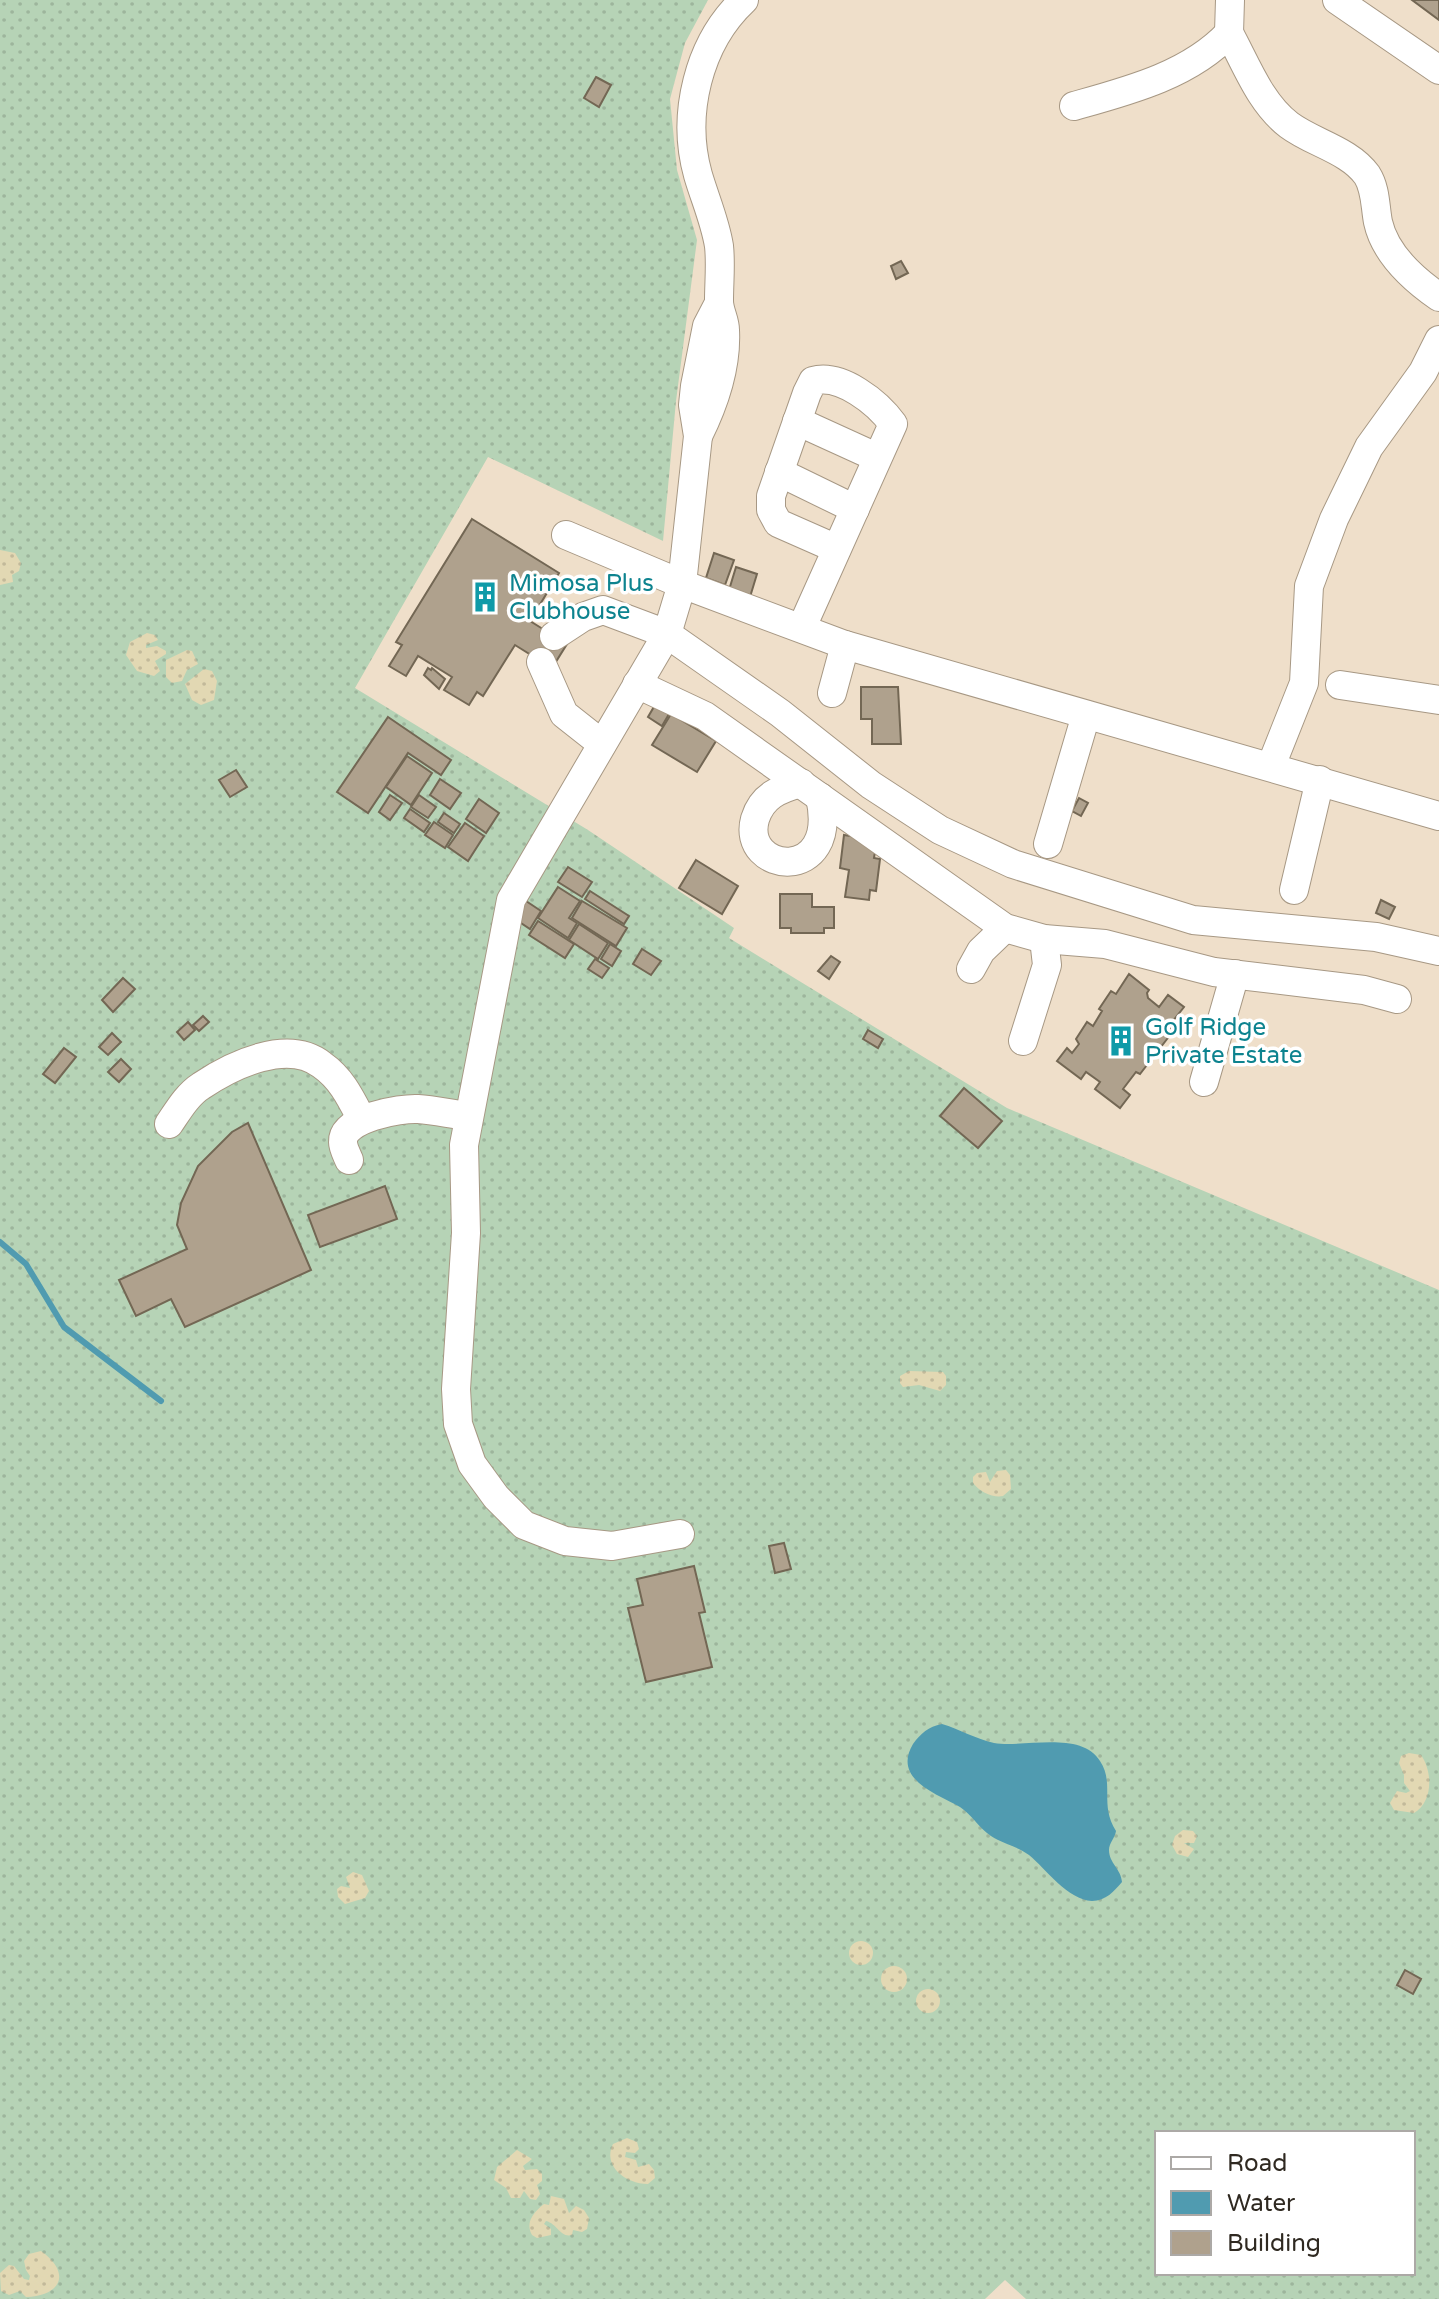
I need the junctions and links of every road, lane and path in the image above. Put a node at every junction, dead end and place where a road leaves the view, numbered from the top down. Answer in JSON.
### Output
{"nodes":[{"id":1,"x":744,"y":0,"type":"edge"},
{"id":2,"x":1230,"y":0,"type":"edge"},
{"id":3,"x":1337,"y":0,"type":"edge"},
{"id":4,"x":1229,"y":33,"type":"junction"},
{"id":5,"x":1439,"y":70,"type":"edge"},
{"id":6,"x":1074,"y":106,"type":"dead end"},
{"id":7,"x":1439,"y":297,"type":"edge"},
{"id":8,"x":1439,"y":340,"type":"edge"},
{"id":9,"x":797,"y":421,"type":"junction"},
{"id":10,"x":876,"y":457,"type":"junction"},
{"id":11,"x":779,"y":472,"type":"junction"},
{"id":12,"x":855,"y":509,"type":"junction"},
{"id":13,"x":566,"y":535,"type":"dead end"},
{"id":14,"x":837,"y":549,"type":"junction"},
{"id":15,"x":682,"y":584,"type":"junction"},
{"id":16,"x":802,"y":627,"type":"junction"},
{"id":17,"x":667,"y":634,"type":"junction"},
{"id":18,"x":554,"y":636,"type":"dead end"},
{"id":19,"x":845,"y":645,"type":"junction"},
{"id":20,"x":541,"y":662,"type":"dead end"},
{"id":21,"x":637,"y":684,"type":"junction"},
{"id":22,"x":1340,"y":685,"type":"dead end"},
{"id":23,"x":832,"y":693,"type":"dead end"},
{"id":24,"x":1439,"y":700,"type":"edge"},
{"id":25,"x":1086,"y":715,"type":"junction"},
{"id":26,"x":602,"y":744,"type":"junction"},
{"id":27,"x":1271,"y":766,"type":"junction"},
{"id":28,"x":1320,"y":780,"type":"junction"},
{"id":29,"x":1439,"y":816,"type":"edge"},
{"id":30,"x":1048,"y":844,"type":"dead end"},
{"id":31,"x":1294,"y":890,"type":"dead end"},
{"id":32,"x":1005,"y":928,"type":"junction"},
{"id":33,"x":1044,"y":939,"type":"junction"},
{"id":34,"x":1439,"y":951,"type":"edge"},
{"id":35,"x":971,"y":969,"type":"dead end"},
{"id":36,"x":1235,"y":974,"type":"junction"},
{"id":37,"x":1397,"y":999,"type":"dead end"},
{"id":38,"x":1023,"y":1041,"type":"dead end"},
{"id":39,"x":1204,"y":1082,"type":"dead end"},
{"id":40,"x":468,"y":1116,"type":"junction"},
{"id":41,"x":362,"y":1120,"type":"junction"},
{"id":42,"x":169,"y":1124,"type":"dead end"},
{"id":43,"x":349,"y":1160,"type":"dead end"},
{"id":44,"x":680,"y":1534,"type":"dead end"}],
"edges":[{"from":1,"to":15,"type":"street"},
{"from":2,"to":4,"type":"street"},
{"from":3,"to":5,"type":"street"},
{"from":4,"to":6,"type":"street"},
{"from":4,"to":7,"type":"street"},
{"from":8,"to":27,"type":"street"},
{"from":9,"to":10,"type":"street"},
{"from":9,"to":10,"type":"street"},
{"from":9,"to":11,"type":"street"},
{"from":10,"to":12,"type":"street"},
{"from":11,"to":12,"type":"street"},
{"from":11,"to":14,"type":"street"},
{"from":12,"to":14,"type":"street"},
{"from":13,"to":15,"type":"street"},
{"from":14,"to":16,"type":"street"},
{"from":15,"to":16,"type":"street"},
{"from":15,"to":17,"type":"street"},
{"from":16,"to":19,"type":"street"},
{"from":17,"to":18,"type":"street"},
{"from":17,"to":21,"type":"street"},
{"from":17,"to":34,"type":"street"},
{"from":19,"to":23,"type":"street"},
{"from":19,"to":25,"type":"street"},
{"from":20,"to":26,"type":"street"},
{"from":21,"to":26,"type":"street"},
{"from":21,"to":32,"type":"street"},
{"from":22,"to":24,"type":"street"},
{"from":25,"to":27,"type":"street"},
{"from":25,"to":30,"type":"street"},
{"from":26,"to":40,"type":"street"},
{"from":27,"to":28,"type":"street"},
{"from":28,"to":29,"type":"street"},
{"from":28,"to":31,"type":"street"},
{"from":32,"to":33,"type":"street"},
{"from":32,"to":35,"type":"street"},
{"from":33,"to":36,"type":"street"},
{"from":33,"to":38,"type":"street"},
{"from":36,"to":37,"type":"street"},
{"from":36,"to":39,"type":"street"},
{"from":40,"to":41,"type":"street"},
{"from":40,"to":44,"type":"street"},
{"from":41,"to":42,"type":"street"},
{"from":41,"to":43,"type":"street"}]}
